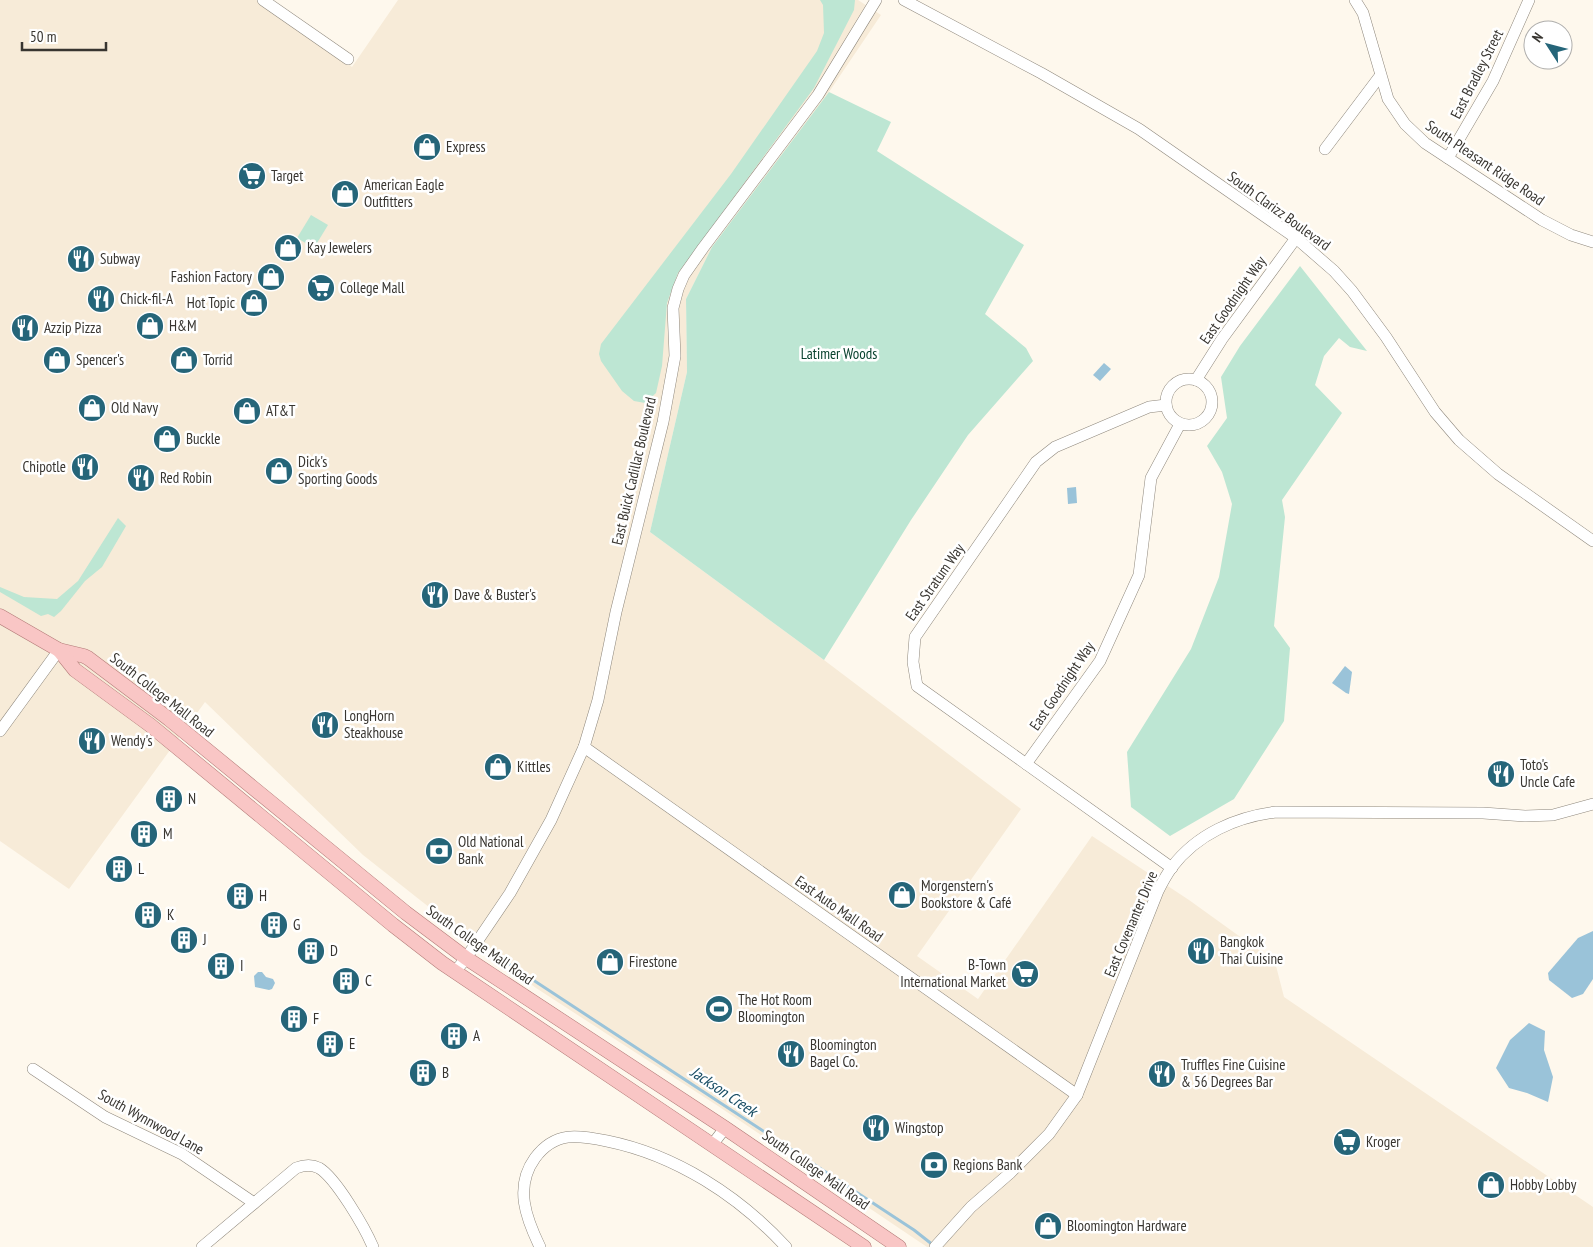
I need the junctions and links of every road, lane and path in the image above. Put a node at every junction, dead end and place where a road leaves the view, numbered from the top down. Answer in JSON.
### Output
{"nodes":[{"id":1,"x":262,"y":0,"type":"edge"},
{"id":2,"x":876,"y":0,"type":"edge"},
{"id":3,"x":904,"y":0,"type":"edge"},
{"id":4,"x":1355,"y":0,"type":"edge"},
{"id":5,"x":1530,"y":0,"type":"edge"},
{"id":6,"x":348,"y":59,"type":"dead end"},
{"id":7,"x":1380,"y":76,"type":"junction"},
{"id":8,"x":1325,"y":149,"type":"dead end"},
{"id":9,"x":1448,"y":158,"type":"junction"},
{"id":10,"x":1296,"y":238,"type":"junction"},
{"id":11,"x":1593,"y":242,"type":"edge"},
{"id":12,"x":1196,"y":380,"type":"junction"},
{"id":13,"x":1166,"y":405,"type":"junction"},
{"id":14,"x":1180,"y":424,"type":"junction"},
{"id":15,"x":1593,"y":541,"type":"edge"},
{"id":16,"x":0,"y":616,"type":"edge"},
{"id":17,"x":59,"y":650,"type":"junction"},
{"id":18,"x":120,"y":682,"type":"junction"},
{"id":19,"x":105,"y":691,"type":"junction"},
{"id":20,"x":142,"y":698,"type":"junction"},
{"id":21,"x":132,"y":711,"type":"junction"},
{"id":22,"x":182,"y":729,"type":"junction"},
{"id":23,"x":0,"y":731,"type":"edge"},
{"id":24,"x":166,"y":739,"type":"junction"},
{"id":25,"x":584,"y":747,"type":"junction"},
{"id":26,"x":1026,"y":764,"type":"junction"},
{"id":27,"x":1593,"y":804,"type":"edge"},
{"id":28,"x":1172,"y":868,"type":"junction"},
{"id":29,"x":466,"y":958,"type":"junction"},
{"id":30,"x":455,"y":972,"type":"junction"},
{"id":31,"x":33,"y":1069,"type":"dead end"},
{"id":32,"x":1077,"y":1095,"type":"junction"},
{"id":33,"x":725,"y":1128,"type":"junction"},
{"id":34,"x":712,"y":1145,"type":"junction"},
{"id":35,"x":254,"y":1202,"type":"junction"},
{"id":36,"x":938,"y":1244,"type":"edge"},
{"id":37,"x":202,"y":1247,"type":"edge"},
{"id":38,"x":373,"y":1247,"type":"edge"},
{"id":39,"x":540,"y":1247,"type":"edge"},
{"id":40,"x":786,"y":1247,"type":"edge"},
{"id":41,"x":864,"y":1247,"type":"edge"},
{"id":42,"x":899,"y":1247,"type":"edge"}],
"edges":[{"from":1,"to":6,"type":"street"},
{"from":2,"to":25,"type":"street","name":"East Buick Cadillac Boulevard"},
{"from":3,"to":10,"type":"street","name":"South Clarizz Boulevard"},
{"from":4,"to":7,"type":"street","name":"South Pleasant Ridge Road"},
{"from":5,"to":9,"type":"street","name":"East Bradley Street"},
{"from":7,"to":8,"type":"street"},
{"from":7,"to":9,"type":"street","name":"South Pleasant Ridge Road"},
{"from":9,"to":11,"type":"street","name":"South Pleasant Ridge Road"},
{"from":10,"to":12,"type":"street","name":"East Goodnight Way"},
{"from":10,"to":15,"type":"street","name":"South Clarizz Boulevard"},
{"from":12,"to":13,"type":"street"},
{"from":12,"to":14,"type":"street"},
{"from":13,"to":14,"type":"street"},
{"from":13,"to":26,"type":"street","name":"East Stratum Way"},
{"from":14,"to":26,"type":"street","name":"East Goodnight Way"},
{"from":16,"to":17,"type":"main road","name":"South College Mall Road"},
{"from":17,"to":18,"type":"main road","name":"South College Mall Road"},
{"from":17,"to":19,"type":"main road","name":"South College Mall Road"},
{"from":17,"to":23,"type":"street"},
{"from":18,"to":19,"type":"main road"},
{"from":18,"to":20,"type":"main road","name":"South College Mall Road"},
{"from":19,"to":21,"type":"main road","name":"South College Mall Road"},
{"from":20,"to":21,"type":"main road"},
{"from":20,"to":22,"type":"main road","name":"South College Mall Road"},
{"from":21,"to":24,"type":"main road","name":"South College Mall Road"},
{"from":22,"to":24,"type":"main road"},
{"from":22,"to":29,"type":"main road","name":"South College Mall Road"},
{"from":24,"to":30,"type":"main road","name":"South College Mall Road"},
{"from":25,"to":29,"type":"street","name":"East Buick Cadillac Boulevard"},
{"from":25,"to":32,"type":"street","name":"East Auto Mall Road"},
{"from":26,"to":28,"type":"street","name":"East Stratum Way"},
{"from":27,"to":28,"type":"street","name":"East Covenanter Drive"},
{"from":28,"to":32,"type":"street","name":"East Covenanter Drive"},
{"from":29,"to":30,"type":"street","name":"East Buick Cadillac Boulevard"},
{"from":29,"to":33,"type":"main road","name":"South College Mall Road"},
{"from":30,"to":34,"type":"main road","name":"South College Mall Road"},
{"from":31,"to":35,"type":"street","name":"South Wynnwood Lane"},
{"from":32,"to":36,"type":"street","name":"East Covenanter Drive"},
{"from":33,"to":34,"type":"street"},
{"from":33,"to":42,"type":"main road","name":"South College Mall Road"},
{"from":34,"to":41,"type":"main road","name":"South College Mall Road"},
{"from":35,"to":37,"type":"street"},
{"from":35,"to":38,"type":"street"},
{"from":39,"to":40,"type":"street"}]}
